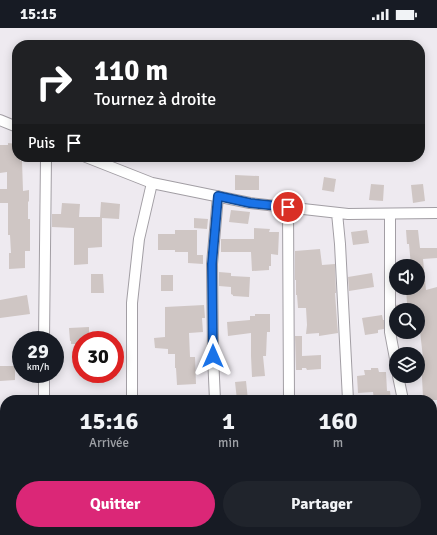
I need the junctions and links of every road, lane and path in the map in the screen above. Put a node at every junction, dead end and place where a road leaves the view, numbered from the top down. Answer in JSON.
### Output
{"nodes":[{"id":1,"x":0,"y":120,"type":"edge"},
{"id":2,"x":12,"y":126,"type":"edge"},
{"id":3,"x":46,"y":162,"type":"edge"},
{"id":4,"x":99,"y":162,"type":"edge"},
{"id":5,"x":152,"y":183,"type":"junction"},
{"id":6,"x":218,"y":196,"type":"junction"},
{"id":7,"x":288,"y":207,"type":"junction"},
{"id":8,"x":337,"y":213,"type":"junction"},
{"id":9,"x":437,"y":213,"type":"edge"},
{"id":10,"x":390,"y":214,"type":"junction"},
{"id":11,"x":44,"y":331,"type":"edge"},
{"id":12,"x":393,"y":347,"type":"edge"},
{"id":13,"x":44,"y":383,"type":"edge"},
{"id":14,"x":399,"y":383,"type":"edge"},
{"id":15,"x":44,"y":395,"type":"edge"},
{"id":16,"x":132,"y":395,"type":"edge"},
{"id":17,"x":215,"y":395,"type":"edge"},
{"id":18,"x":289,"y":395,"type":"edge"},
{"id":19,"x":348,"y":395,"type":"edge"},
{"id":20,"x":401,"y":395,"type":"edge"}],
"edges":[{"from":1,"to":2,"type":"street"},
{"from":3,"to":11,"type":"street"},
{"from":4,"to":5,"type":"street"},
{"from":5,"to":6,"type":"street"},
{"from":5,"to":16,"type":"street"},
{"from":6,"to":7,"type":"street"},
{"from":6,"to":17,"type":"street"},
{"from":7,"to":8,"type":"street"},
{"from":7,"to":18,"type":"street"},
{"from":8,"to":10,"type":"street"},
{"from":8,"to":19,"type":"street"},
{"from":9,"to":10,"type":"street"},
{"from":10,"to":12,"type":"street"},
{"from":13,"to":15,"type":"street"},
{"from":14,"to":20,"type":"street"}]}
